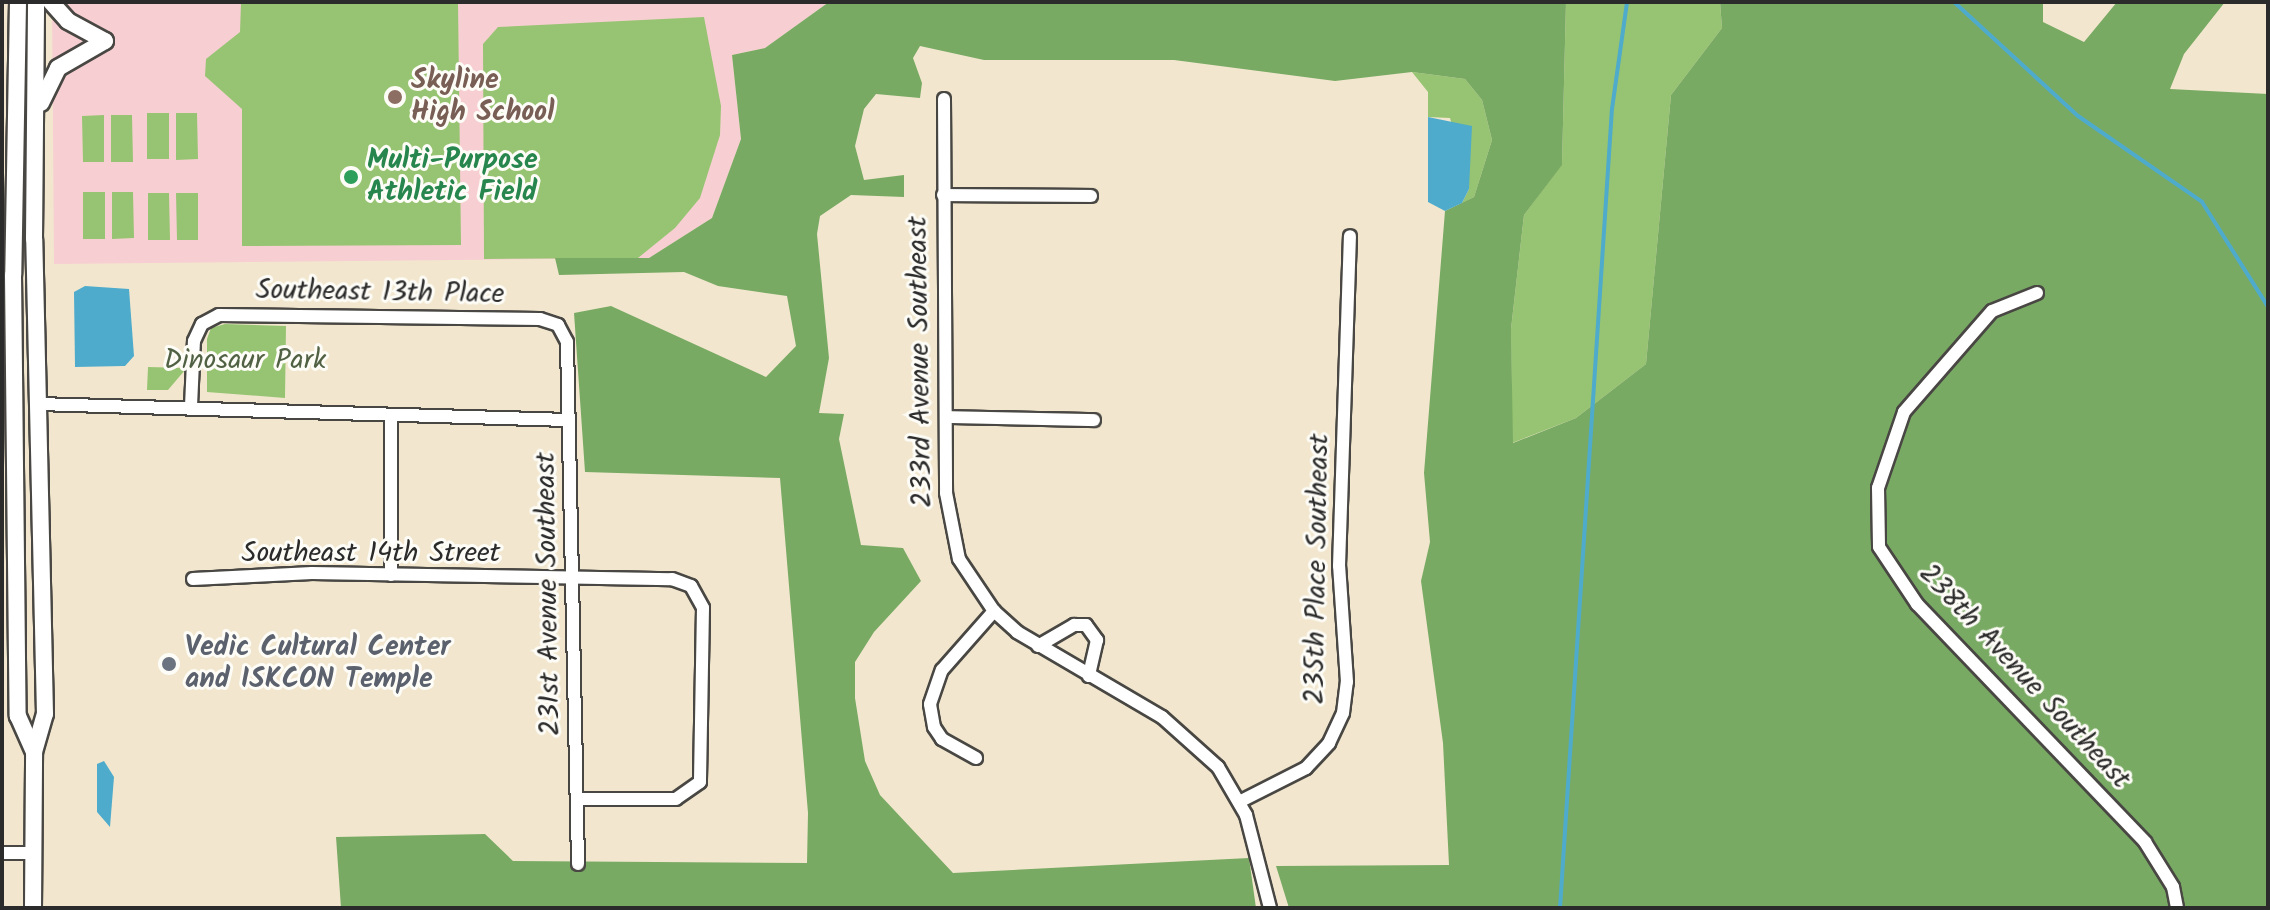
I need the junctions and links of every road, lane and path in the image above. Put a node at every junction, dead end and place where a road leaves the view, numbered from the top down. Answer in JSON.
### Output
{"nodes":[{"id":1,"x":18,"y":2,"type":"edge"},
{"id":2,"x":36,"y":2,"type":"edge"},
{"id":3,"x":51,"y":2,"type":"edge"},
{"id":4,"x":944,"y":99,"type":"dead end"},
{"id":5,"x":35,"y":120,"type":"junction"},
{"id":6,"x":943,"y":195,"type":"junction"},
{"id":7,"x":1091,"y":196,"type":"dead end"},
{"id":8,"x":1350,"y":236,"type":"dead end"},
{"id":9,"x":2037,"y":293,"type":"dead end"},
{"id":10,"x":36,"y":310,"type":"junction"},
{"id":11,"x":558,"y":325,"type":"joint"},
{"id":12,"x":38,"y":404,"type":"junction"},
{"id":13,"x":9,"y":405,"type":"edge"},
{"id":14,"x":191,"y":406,"type":"junction"},
{"id":15,"x":391,"y":417,"type":"junction"},
{"id":16,"x":946,"y":417,"type":"junction"},
{"id":17,"x":569,"y":420,"type":"junction"},
{"id":18,"x":1094,"y":420,"type":"dead end"},
{"id":19,"x":39,"y":470,"type":"junction"},
{"id":20,"x":391,"y":575,"type":"junction"},
{"id":21,"x":573,"y":578,"type":"junction"},
{"id":22,"x":193,"y":579,"type":"dead end"},
{"id":23,"x":994,"y":611,"type":"junction"},
{"id":24,"x":1038,"y":646,"type":"junction"},
{"id":25,"x":1089,"y":676,"type":"junction"},
{"id":26,"x":34,"y":752,"type":"junction"},
{"id":27,"x":976,"y":758,"type":"dead end"},
{"id":28,"x":577,"y":799,"type":"junction"},
{"id":29,"x":1239,"y":802,"type":"junction"},
{"id":30,"x":2,"y":853,"type":"edge"},
{"id":31,"x":35,"y":853,"type":"junction"},
{"id":32,"x":578,"y":864,"type":"dead end"},
{"id":33,"x":33,"y":908,"type":"edge"},
{"id":34,"x":1270,"y":908,"type":"edge"},
{"id":35,"x":2177,"y":908,"type":"edge"}],
"edges":[{"from":1,"to":13,"type":"main road"},
{"from":2,"to":5,"type":"main road"},
{"from":3,"to":5,"type":"main road"},
{"from":4,"to":6,"type":"street","name":"233rd Avenue Southeast"},
{"from":5,"to":10,"type":"main road"},
{"from":6,"to":7,"type":"street"},
{"from":6,"to":16,"type":"street","name":"233rd Avenue Southeast"},
{"from":8,"to":29,"type":"street","name":"235th Place Southeast"},
{"from":9,"to":35,"type":"street","name":"238th Avenue Southeast"},
{"from":10,"to":12,"type":"main road"},
{"from":10,"to":13,"type":"main road"},
{"from":11,"to":14,"type":"street","name":"Southeast 13th Place"},
{"from":11,"to":17,"type":"street","name":"231st Avenue Southeast"},
{"from":12,"to":14,"type":"street"},
{"from":12,"to":19,"type":"main road"},
{"from":13,"to":19,"type":"main road"},
{"from":13,"to":26,"type":"main road"},
{"from":14,"to":15,"type":"street"},
{"from":15,"to":17,"type":"street"},
{"from":15,"to":20,"type":"street"},
{"from":16,"to":18,"type":"street"},
{"from":16,"to":23,"type":"street","name":"233rd Avenue Southeast"},
{"from":17,"to":21,"type":"street","name":"231st Avenue Southeast"},
{"from":19,"to":26,"type":"main road"},
{"from":20,"to":21,"type":"street","name":"Southeast 14th Street"},
{"from":20,"to":22,"type":"street","name":"Southeast 14th Street"},
{"from":21,"to":28,"type":"street","name":"231st Avenue Southeast"},
{"from":21,"to":28,"type":"street","name":"Southeast 14th Street"},
{"from":23,"to":24,"type":"street","name":"233rd Avenue Southeast"},
{"from":23,"to":27,"type":"street"},
{"from":24,"to":25,"type":"street","name":"233rd Avenue Southeast"},
{"from":24,"to":25,"type":"street"},
{"from":25,"to":29,"type":"street","name":"233rd Avenue Southeast"},
{"from":26,"to":31,"type":"main road"},
{"from":28,"to":32,"type":"street","name":"231st Avenue Southeast"},
{"from":29,"to":34,"type":"street","name":"233rd Avenue Southeast"},
{"from":30,"to":31,"type":"street"},
{"from":31,"to":33,"type":"main road"}]}
